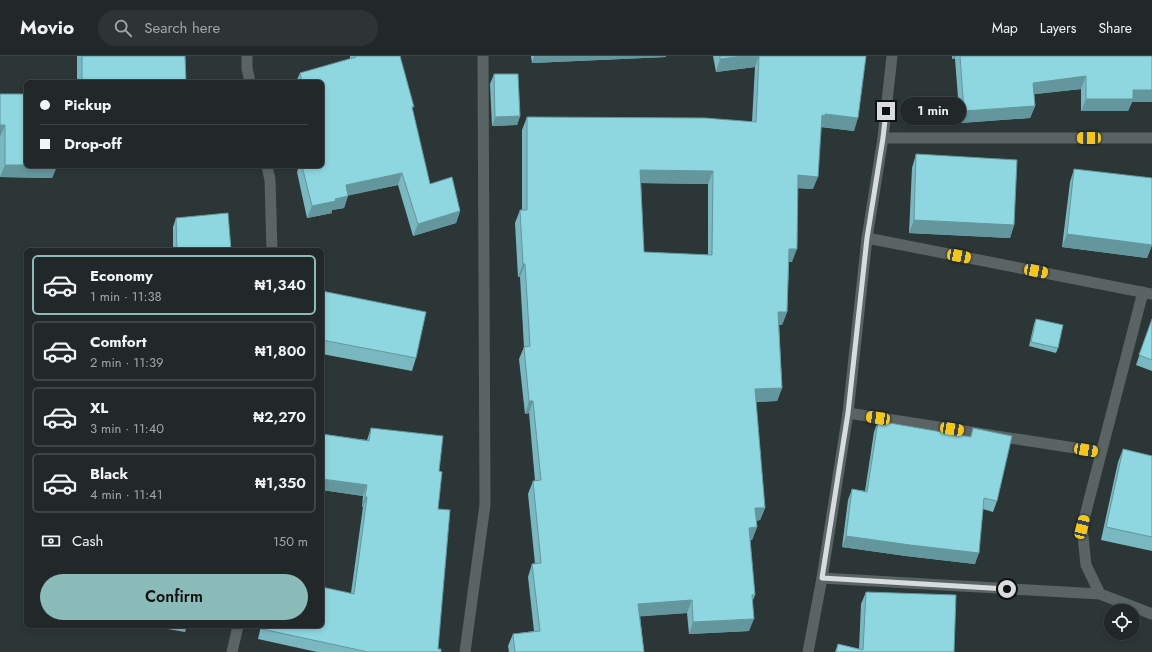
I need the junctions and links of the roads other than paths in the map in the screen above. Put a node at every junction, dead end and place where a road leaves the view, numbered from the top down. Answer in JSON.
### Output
{"nodes":[{"id":1,"x":247,"y":56,"type":"edge"},
{"id":2,"x":483,"y":56,"type":"edge"},
{"id":3,"x":892,"y":56,"type":"edge"},
{"id":4,"x":250,"y":80,"type":"edge"},
{"id":5,"x":883,"y":138,"type":"junction"},
{"id":6,"x":1152,"y":138,"type":"edge"},
{"id":7,"x":267,"y":168,"type":"edge"},
{"id":8,"x":867,"y":238,"type":"junction"},
{"id":9,"x":272,"y":248,"type":"edge"},
{"id":10,"x":1147,"y":293,"type":"edge"},
{"id":11,"x":848,"y":413,"type":"junction"},
{"id":12,"x":1101,"y":452,"type":"junction"},
{"id":13,"x":822,"y":578,"type":"junction"},
{"id":14,"x":1100,"y":594,"type":"junction"},
{"id":15,"x":1152,"y":614,"type":"edge"},
{"id":16,"x":238,"y":628,"type":"edge"},
{"id":17,"x":232,"y":652,"type":"edge"},
{"id":18,"x":465,"y":652,"type":"edge"},
{"id":19,"x":808,"y":652,"type":"edge"}],
"edges":[{"from":1,"to":4,"type":"street"},
{"from":2,"to":18,"type":"street"},
{"from":3,"to":5,"type":"street"},
{"from":5,"to":6,"type":"street"},
{"from":5,"to":8,"type":"street"},
{"from":7,"to":9,"type":"street"},
{"from":8,"to":10,"type":"street"},
{"from":8,"to":11,"type":"street"},
{"from":10,"to":12,"type":"street"},
{"from":11,"to":12,"type":"street"},
{"from":11,"to":13,"type":"street"},
{"from":12,"to":14,"type":"street"},
{"from":13,"to":14,"type":"street"},
{"from":13,"to":19,"type":"street"},
{"from":14,"to":15,"type":"street"},
{"from":16,"to":17,"type":"street"}]}
